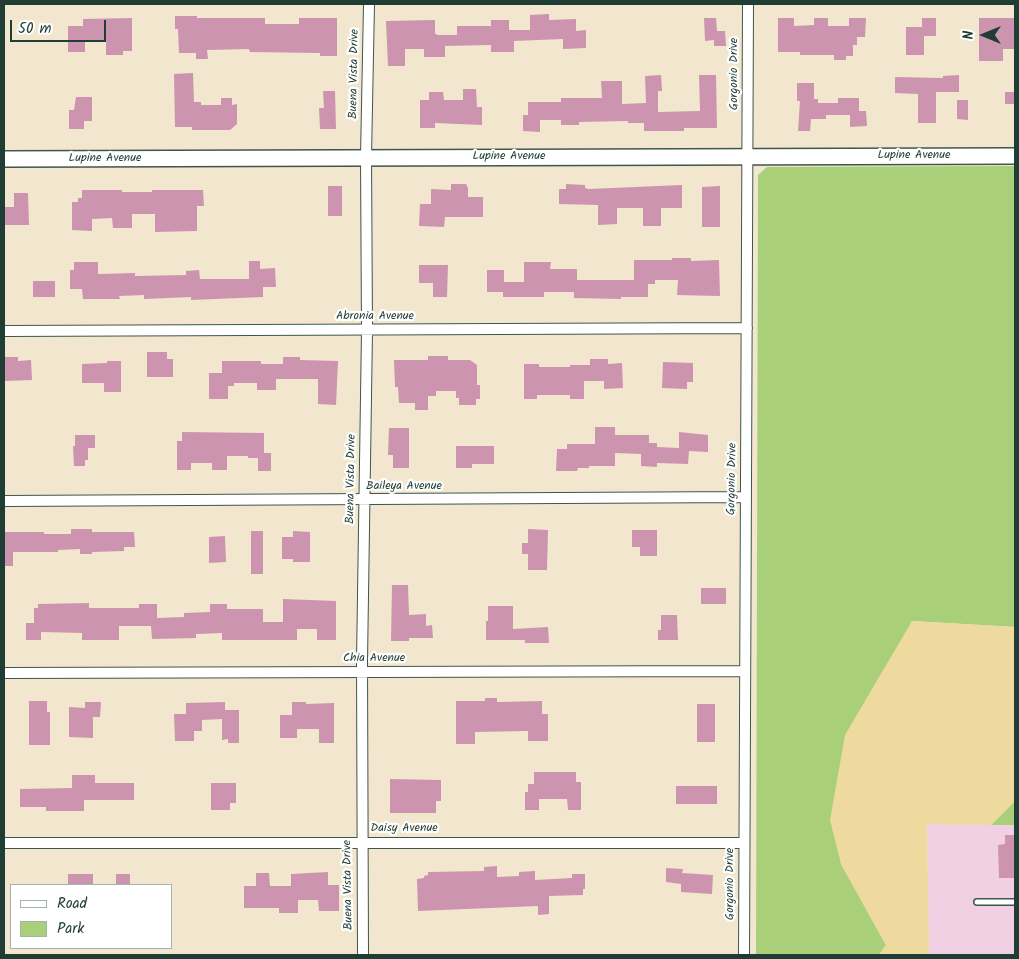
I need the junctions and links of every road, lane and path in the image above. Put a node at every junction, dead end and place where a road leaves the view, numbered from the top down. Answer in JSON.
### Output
{"nodes":[{"id":1,"x":368,"y":4,"type":"edge"},
{"id":2,"x":748,"y":4,"type":"edge"},
{"id":3,"x":1015,"y":156,"type":"edge"},
{"id":4,"x":366,"y":157,"type":"junction"},
{"id":5,"x":748,"y":157,"type":"junction"},
{"id":6,"x":4,"y":159,"type":"edge"},
{"id":7,"x":747,"y":328,"type":"junction"},
{"id":8,"x":367,"y":330,"type":"junction"},
{"id":9,"x":4,"y":331,"type":"edge"},
{"id":10,"x":745,"y":497,"type":"junction"},
{"id":11,"x":364,"y":500,"type":"junction"},
{"id":12,"x":4,"y":502,"type":"edge"},
{"id":13,"x":362,"y":671,"type":"junction"},
{"id":14,"x":744,"y":671,"type":"junction"},
{"id":15,"x":4,"y":673,"type":"edge"},
{"id":16,"x":362,"y":842,"type":"junction"},
{"id":17,"x":4,"y":843,"type":"edge"},
{"id":18,"x":744,"y":843,"type":"junction"},
{"id":19,"x":977,"y":902,"type":"dead end"},
{"id":20,"x":1015,"y":902,"type":"edge"},
{"id":21,"x":362,"y":955,"type":"edge"},
{"id":22,"x":744,"y":955,"type":"edge"}],
"edges":[{"from":1,"to":4,"type":"street","name":"Buena Vista Drive"},
{"from":2,"to":5,"type":"street","name":"Gorgonio Drive"},
{"from":3,"to":5,"type":"street","name":"Lupine Avenue"},
{"from":4,"to":5,"type":"street","name":"Lupine Avenue"},
{"from":4,"to":6,"type":"street","name":"Lupine Avenue"},
{"from":4,"to":8,"type":"street","name":"Buena Vista Drive"},
{"from":5,"to":7,"type":"street","name":"Gorgonio Drive"},
{"from":7,"to":8,"type":"street","name":"Abronia Avenue"},
{"from":7,"to":10,"type":"street","name":"Gorgonio Drive"},
{"from":8,"to":9,"type":"street","name":"Abronia Avenue"},
{"from":8,"to":11,"type":"street","name":"Buena Vista Drive"},
{"from":10,"to":11,"type":"street","name":"Baileya Avenue"},
{"from":10,"to":14,"type":"street","name":"Gorgonio Drive"},
{"from":11,"to":12,"type":"street","name":"Baileya Avenue"},
{"from":11,"to":13,"type":"street","name":"Buena Vista Drive"},
{"from":13,"to":14,"type":"street","name":"Chia Avenue"},
{"from":13,"to":15,"type":"street","name":"Chia Avenue"},
{"from":13,"to":16,"type":"street","name":"Buena Vista Drive"},
{"from":14,"to":18,"type":"street","name":"Gorgonio Drive"},
{"from":16,"to":17,"type":"street","name":"Daisy Avenue"},
{"from":16,"to":18,"type":"street","name":"Daisy Avenue"},
{"from":16,"to":21,"type":"street","name":"Buena Vista Drive"},
{"from":18,"to":22,"type":"street","name":"Gorgonio Drive"},
{"from":19,"to":20,"type":"lane"}]}
